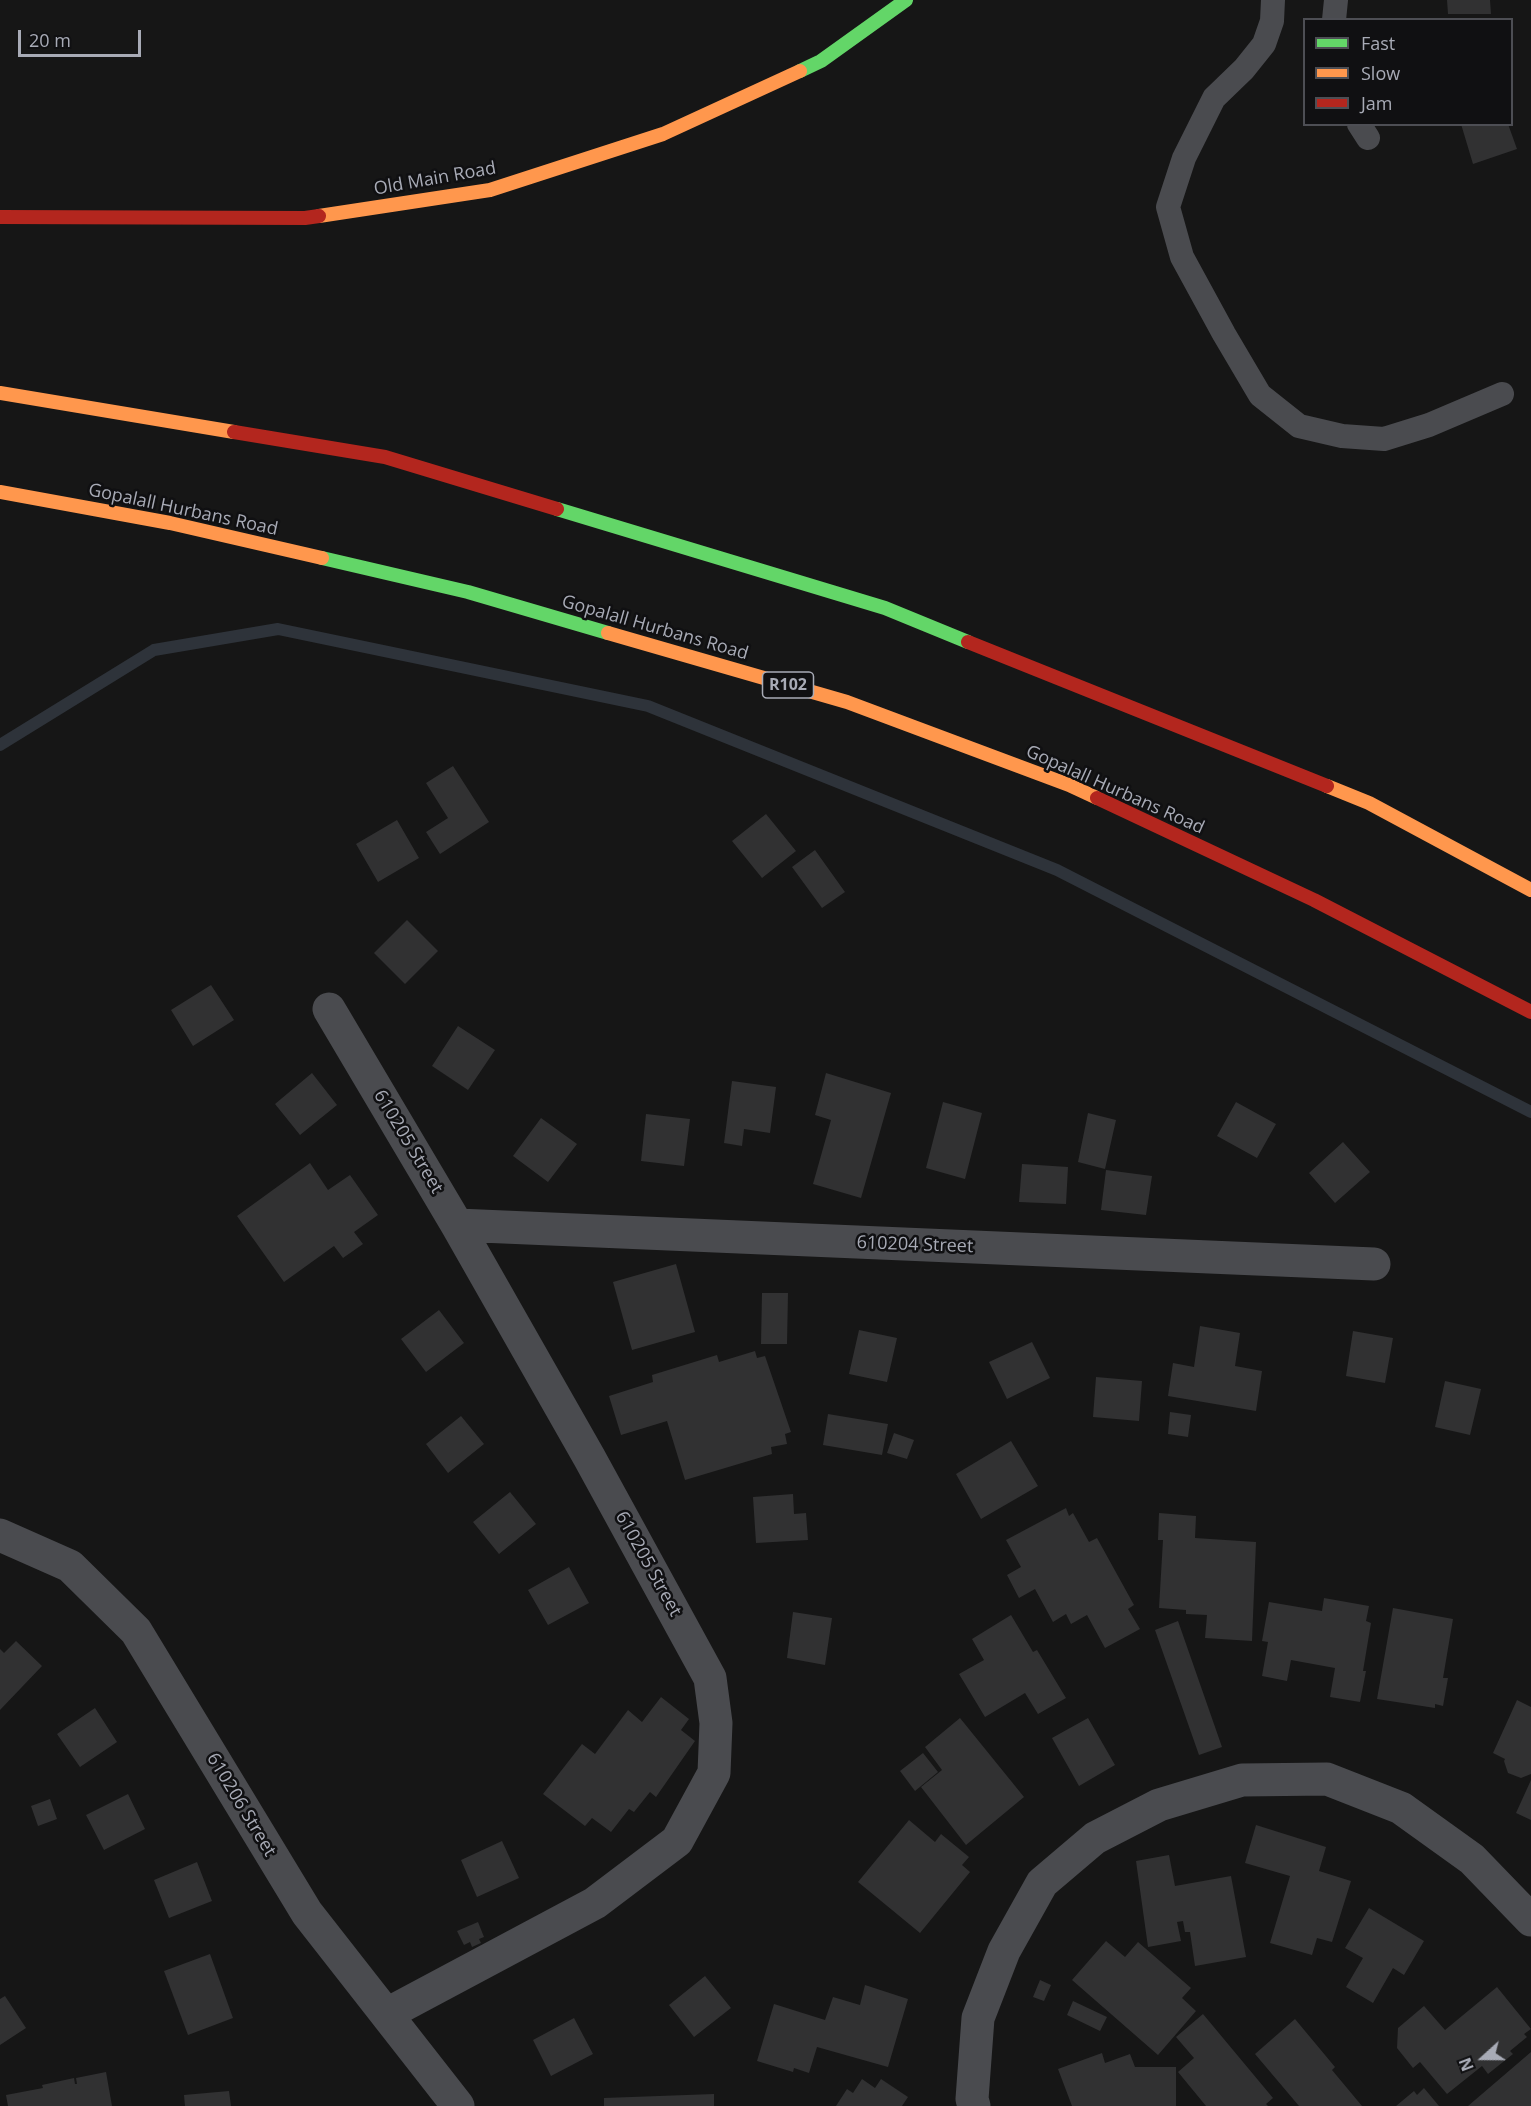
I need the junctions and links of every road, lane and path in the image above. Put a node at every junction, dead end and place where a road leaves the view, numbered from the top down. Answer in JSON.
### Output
{"nodes":[{"id":1,"x":906,"y":0,"type":"edge"},
{"id":2,"x":1273,"y":0,"type":"edge"},
{"id":3,"x":1336,"y":0,"type":"edge"},
{"id":4,"x":1334,"y":18,"type":"edge"},
{"id":5,"x":0,"y":217,"type":"edge"},
{"id":6,"x":0,"y":393,"type":"edge"},
{"id":7,"x":1502,"y":394,"type":"dead end"},
{"id":8,"x":0,"y":492,"type":"edge"},
{"id":9,"x":1531,"y":890,"type":"edge"},
{"id":10,"x":329,"y":1009,"type":"dead end"},
{"id":11,"x":1531,"y":1012,"type":"edge"},
{"id":12,"x":457,"y":1225,"type":"junction"},
{"id":13,"x":1374,"y":1264,"type":"dead end"},
{"id":14,"x":0,"y":1535,"type":"edge"},
{"id":15,"x":1531,"y":1920,"type":"edge"},
{"id":16,"x":387,"y":2014,"type":"junction"},
{"id":17,"x":458,"y":2106,"type":"edge"},
{"id":18,"x":974,"y":2106,"type":"edge"}],
"edges":[{"from":1,"to":5,"type":"main road","name":"Old Main Road"},
{"from":2,"to":7,"type":"lane"},
{"from":3,"to":4,"type":"lane"},
{"from":6,"to":9,"type":"main road"},
{"from":8,"to":11,"type":"main road","name":"Gopalall Hurbans Road","number":"R102"},
{"from":10,"to":12,"type":"street","name":"610205 Street"},
{"from":12,"to":13,"type":"street","name":"610204 Street"},
{"from":12,"to":16,"type":"street","name":"610205 Street"},
{"from":14,"to":16,"type":"street","name":"610206 Street"},
{"from":15,"to":18,"type":"street"},
{"from":16,"to":17,"type":"street","name":"610206 Street"}]}
